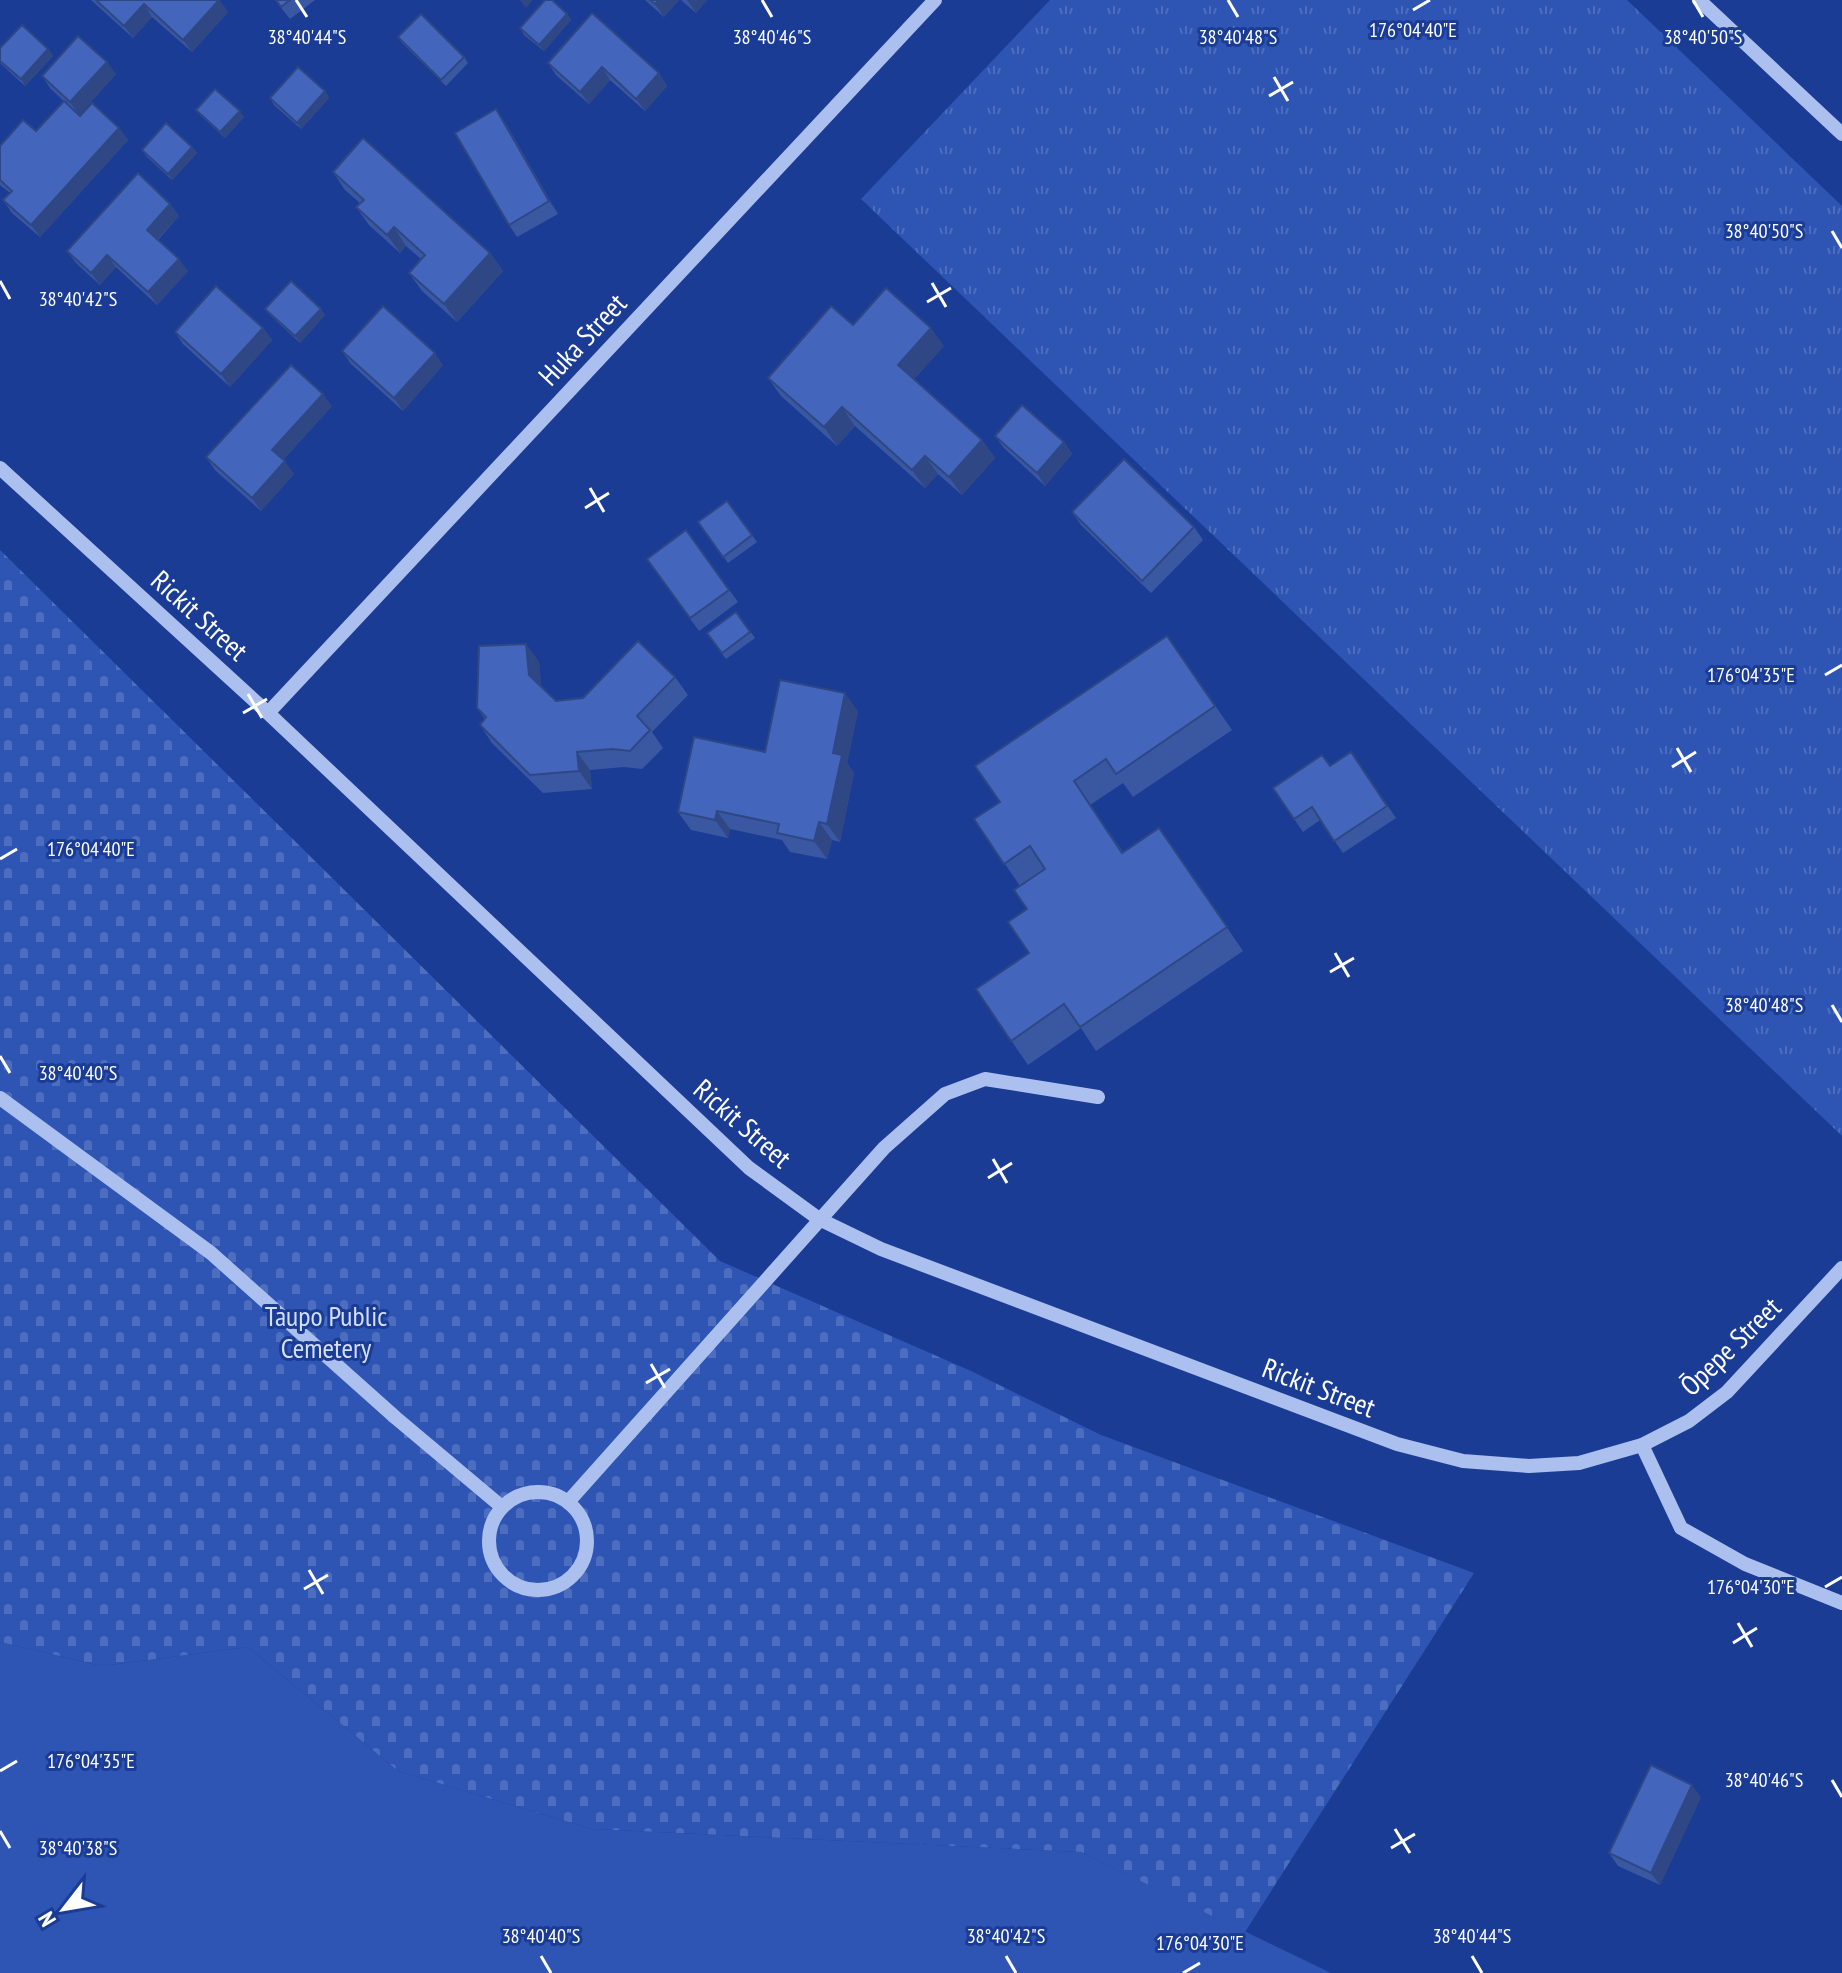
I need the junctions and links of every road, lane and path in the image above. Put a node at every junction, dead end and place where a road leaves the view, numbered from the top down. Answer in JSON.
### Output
{"nodes":[{"id":1,"x":935,"y":0,"type":"edge"},
{"id":2,"x":1699,"y":0,"type":"edge"},
{"id":3,"x":1842,"y":134,"type":"edge"},
{"id":4,"x":0,"y":468,"type":"edge"},
{"id":5,"x":268,"y":713,"type":"junction"},
{"id":6,"x":1098,"y":1097,"type":"dead end"},
{"id":7,"x":0,"y":1098,"type":"edge"},
{"id":8,"x":819,"y":1219,"type":"junction"},
{"id":9,"x":1842,"y":1268,"type":"edge"},
{"id":10,"x":1642,"y":1445,"type":"junction"},
{"id":11,"x":568,"y":1502,"type":"junction"},
{"id":12,"x":502,"y":1507,"type":"junction"},
{"id":13,"x":1842,"y":1603,"type":"edge"}],
"edges":[{"from":1,"to":5,"type":"street","name":"Huka Street"},
{"from":2,"to":3,"type":"street"},
{"from":4,"to":5,"type":"street","name":"Rickit Street"},
{"from":5,"to":8,"type":"street","name":"Rickit Street"},
{"from":6,"to":8,"type":"street"},
{"from":7,"to":12,"type":"street"},
{"from":8,"to":10,"type":"street","name":"Rickit Street"},
{"from":8,"to":11,"type":"street"},
{"from":9,"to":10,"type":"street","name":"Ōpepe Street"},
{"from":10,"to":13,"type":"street"},
{"from":11,"to":12,"type":"street"},
{"from":11,"to":12,"type":"street"}]}
